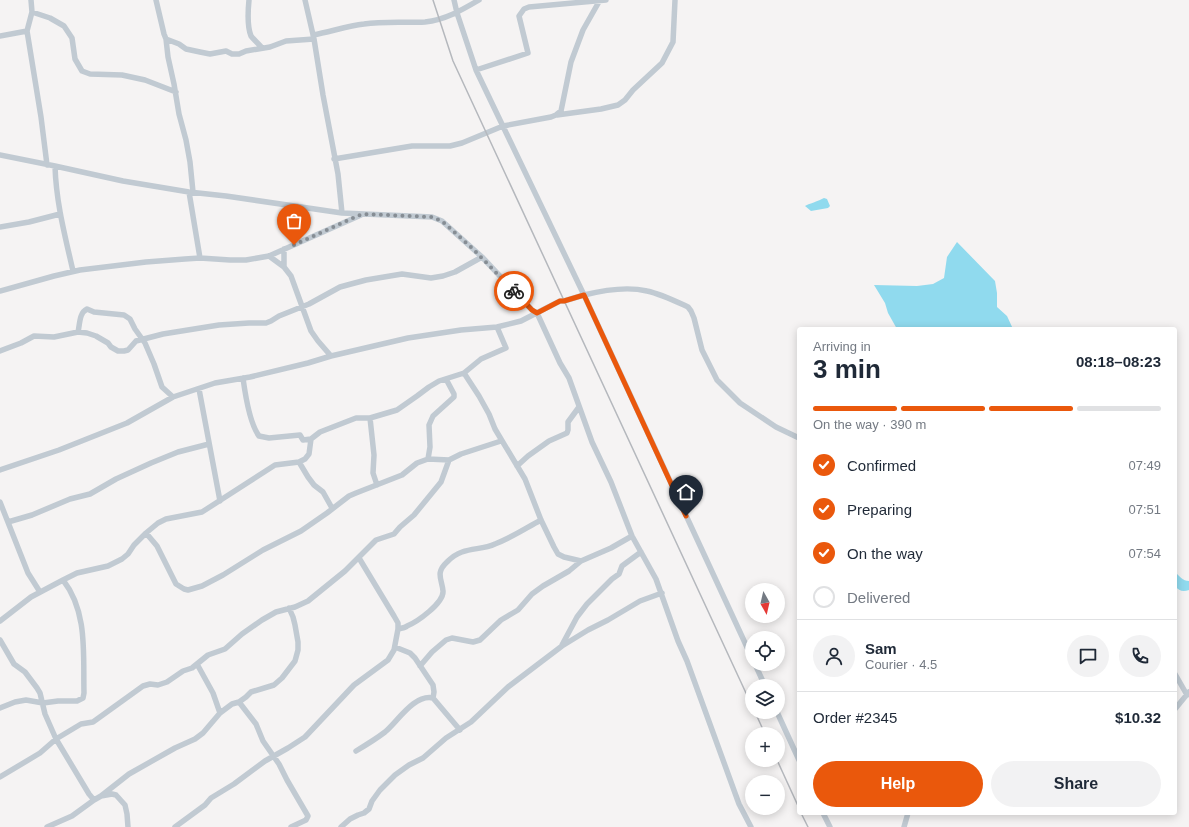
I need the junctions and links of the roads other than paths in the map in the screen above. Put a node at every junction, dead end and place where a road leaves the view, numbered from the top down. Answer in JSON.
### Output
{"nodes":[{"id":1,"x":31,"y":0,"type":"edge"},
{"id":2,"x":156,"y":0,"type":"edge"},
{"id":3,"x":249,"y":0,"type":"edge"},
{"id":4,"x":305,"y":0,"type":"edge"},
{"id":5,"x":454,"y":0,"type":"edge"},
{"id":6,"x":479,"y":0,"type":"edge"},
{"id":7,"x":606,"y":0,"type":"edge"},
{"id":8,"x":675,"y":0,"type":"edge"},
{"id":9,"x":599,"y":1,"type":"edge"},
{"id":10,"x":550,"y":3,"type":"edge"},
{"id":11,"x":32,"y":12,"type":"junction"},
{"id":12,"x":457,"y":13,"type":"junction"},
{"id":13,"x":27,"y":31,"type":"junction"},
{"id":14,"x":0,"y":36,"type":"edge"},
{"id":15,"x":313,"y":37,"type":"junction"},
{"id":16,"x":166,"y":39,"type":"junction"},
{"id":17,"x":262,"y":48,"type":"junction"},
{"id":18,"x":476,"y":70,"type":"junction"},
{"id":19,"x":176,"y":92,"type":"junction"},
{"id":20,"x":556,"y":115,"type":"junction"},
{"id":21,"x":503,"y":126,"type":"junction"},
{"id":22,"x":0,"y":155,"type":"edge"},
{"id":23,"x":334,"y":159,"type":"junction"},
{"id":24,"x":47,"y":165,"type":"junction"},
{"id":25,"x":55,"y":166,"type":"junction"},
{"id":26,"x":191,"y":192,"type":"junction"},
{"id":27,"x":342,"y":213,"type":"junction"},
{"id":28,"x":60,"y":214,"type":"junction"},
{"id":29,"x":362,"y":214,"type":"junction"},
{"id":30,"x":0,"y":227,"type":"edge"},
{"id":31,"x":284,"y":249,"type":"junction"},
{"id":32,"x":269,"y":256,"type":"junction"},
{"id":33,"x":482,"y":257,"type":"junction"},
{"id":34,"x":200,"y":258,"type":"junction"},
{"id":35,"x":284,"y":267,"type":"junction"},
{"id":36,"x":73,"y":271,"type":"junction"},
{"id":37,"x":0,"y":291,"type":"edge"},
{"id":38,"x":584,"y":295,"type":"junction"},
{"id":39,"x":302,"y":306,"type":"junction"},
{"id":40,"x":537,"y":313,"type":"junction"},
{"id":41,"x":497,"y":327,"type":"junction"},
{"id":42,"x":78,"y":332,"type":"junction"},
{"id":43,"x":142,"y":340,"type":"junction"},
{"id":44,"x":0,"y":351,"type":"edge"},
{"id":45,"x":331,"y":356,"type":"junction"},
{"id":46,"x":464,"y":373,"type":"junction"},
{"id":47,"x":243,"y":378,"type":"junction"},
{"id":48,"x":446,"y":379,"type":"junction"},
{"id":49,"x":199,"y":389,"type":"junction"},
{"id":50,"x":174,"y":397,"type":"junction"},
{"id":51,"x":579,"y":407,"type":"junction"},
{"id":52,"x":370,"y":418,"type":"junction"},
{"id":53,"x":797,"y":437,"type":"edge"},
{"id":54,"x":311,"y":440,"type":"junction"},
{"id":55,"x":501,"y":441,"type":"junction"},
{"id":56,"x":209,"y":444,"type":"junction"},
{"id":57,"x":428,"y":459,"type":"junction"},
{"id":58,"x":449,"y":460,"type":"junction"},
{"id":59,"x":299,"y":462,"type":"junction"},
{"id":60,"x":517,"y":466,"type":"junction"},
{"id":61,"x":0,"y":470,"type":"edge"},
{"id":62,"x":376,"y":485,"type":"junction"},
{"id":63,"x":220,"y":501,"type":"junction"},
{"id":64,"x":0,"y":502,"type":"edge"},
{"id":65,"x":332,"y":508,"type":"junction"},
{"id":66,"x":542,"y":520,"type":"junction"},
{"id":67,"x":8,"y":522,"type":"junction"},
{"id":68,"x":146,"y":533,"type":"junction"},
{"id":69,"x":632,"y":536,"type":"junction"},
{"id":70,"x":641,"y":552,"type":"junction"},
{"id":71,"x":359,"y":558,"type":"junction"},
{"id":72,"x":581,"y":561,"type":"junction"},
{"id":73,"x":63,"y":580,"type":"junction"},
{"id":74,"x":40,"y":592,"type":"junction"},
{"id":75,"x":662,"y":593,"type":"junction"},
{"id":76,"x":289,"y":608,"type":"junction"},
{"id":77,"x":0,"y":621,"type":"edge"},
{"id":78,"x":398,"y":629,"type":"junction"},
{"id":79,"x":0,"y":640,"type":"edge"},
{"id":80,"x":745,"y":643,"type":"edge"},
{"id":81,"x":562,"y":646,"type":"junction"},
{"id":82,"x":395,"y":647,"type":"junction"},
{"id":83,"x":197,"y":664,"type":"junction"},
{"id":84,"x":420,"y":666,"type":"junction"},
{"id":85,"x":1177,"y":677,"type":"edge"},
{"id":86,"x":1188,"y":693,"type":"edge"},
{"id":87,"x":433,"y":698,"type":"junction"},
{"id":88,"x":239,"y":702,"type":"junction"},
{"id":89,"x":43,"y":703,"type":"junction"},
{"id":90,"x":1177,"y":707,"type":"edge"},
{"id":91,"x":0,"y":708,"type":"edge"},
{"id":92,"x":220,"y":713,"type":"junction"},
{"id":93,"x":780,"y":719,"type":"edge"},
{"id":94,"x":460,"y":730,"type":"junction"},
{"id":95,"x":56,"y":739,"type":"junction"},
{"id":96,"x":356,"y":751,"type":"dead end"},
{"id":97,"x":273,"y":756,"type":"junction"},
{"id":98,"x":797,"y":756,"type":"edge"},
{"id":99,"x":0,"y":777,"type":"edge"},
{"id":100,"x":101,"y":796,"type":"junction"},
{"id":101,"x":94,"y":800,"type":"junction"},
{"id":102,"x":825,"y":815,"type":"edge"},
{"id":103,"x":907,"y":815,"type":"edge"},
{"id":104,"x":47,"y":827,"type":"edge"},
{"id":105,"x":128,"y":827,"type":"edge"},
{"id":106,"x":176,"y":827,"type":"edge"},
{"id":107,"x":291,"y":827,"type":"edge"},
{"id":108,"x":341,"y":827,"type":"edge"},
{"id":109,"x":751,"y":827,"type":"edge"},
{"id":110,"x":830,"y":827,"type":"edge"},
{"id":111,"x":904,"y":827,"type":"edge"}],
"edges":[{"from":1,"to":11,"type":"street"},
{"from":2,"to":16,"type":"street"},
{"from":3,"to":17,"type":"street"},
{"from":4,"to":15,"type":"street"},
{"from":5,"to":12,"type":"street"},
{"from":6,"to":12,"type":"street"},
{"from":7,"to":9,"type":"street"},
{"from":8,"to":20,"type":"street"},
{"from":9,"to":10,"type":"street"},
{"from":9,"to":20,"type":"street"},
{"from":10,"to":18,"type":"street"},
{"from":11,"to":13,"type":"street"},
{"from":11,"to":19,"type":"street"},
{"from":12,"to":15,"type":"street"},
{"from":12,"to":18,"type":"street"},
{"from":13,"to":14,"type":"street"},
{"from":13,"to":24,"type":"street"},
{"from":15,"to":17,"type":"street"},
{"from":15,"to":23,"type":"street"},
{"from":16,"to":17,"type":"street"},
{"from":16,"to":19,"type":"street"},
{"from":18,"to":21,"type":"street"},
{"from":19,"to":26,"type":"street"},
{"from":20,"to":21,"type":"street"},
{"from":21,"to":23,"type":"street"},
{"from":21,"to":38,"type":"street"},
{"from":22,"to":24,"type":"street"},
{"from":23,"to":27,"type":"street"},
{"from":24,"to":25,"type":"street"},
{"from":25,"to":26,"type":"street"},
{"from":25,"to":28,"type":"street"},
{"from":26,"to":27,"type":"street"},
{"from":26,"to":34,"type":"street"},
{"from":27,"to":29,"type":"street"},
{"from":28,"to":30,"type":"street"},
{"from":28,"to":36,"type":"street"},
{"from":29,"to":31,"type":"street"},
{"from":29,"to":33,"type":"street"},
{"from":31,"to":32,"type":"street"},
{"from":31,"to":35,"type":"street"},
{"from":32,"to":34,"type":"street"},
{"from":32,"to":35,"type":"street"},
{"from":33,"to":39,"type":"street"},
{"from":33,"to":40,"type":"street"},
{"from":34,"to":36,"type":"street"},
{"from":35,"to":39,"type":"street"},
{"from":36,"to":37,"type":"street"},
{"from":38,"to":40,"type":"street"},
{"from":38,"to":53,"type":"street"},
{"from":38,"to":80,"type":"street"},
{"from":39,"to":43,"type":"street"},
{"from":39,"to":45,"type":"street"},
{"from":40,"to":41,"type":"street"},
{"from":40,"to":51,"type":"street"},
{"from":41,"to":45,"type":"street"},
{"from":41,"to":46,"type":"street"},
{"from":42,"to":43,"type":"street"},
{"from":42,"to":43,"type":"street"},
{"from":42,"to":44,"type":"street"},
{"from":43,"to":50,"type":"street"},
{"from":45,"to":47,"type":"street"},
{"from":46,"to":48,"type":"street"},
{"from":46,"to":55,"type":"street"},
{"from":47,"to":49,"type":"street"},
{"from":47,"to":54,"type":"street"},
{"from":48,"to":52,"type":"street"},
{"from":48,"to":57,"type":"street"},
{"from":49,"to":50,"type":"street"},
{"from":49,"to":56,"type":"street"},
{"from":50,"to":61,"type":"street"},
{"from":51,"to":60,"type":"street"},
{"from":51,"to":69,"type":"street"},
{"from":52,"to":54,"type":"street"},
{"from":52,"to":62,"type":"street"},
{"from":54,"to":59,"type":"street"},
{"from":55,"to":58,"type":"street"},
{"from":55,"to":60,"type":"street"},
{"from":56,"to":63,"type":"street"},
{"from":56,"to":67,"type":"street"},
{"from":57,"to":58,"type":"street"},
{"from":57,"to":62,"type":"street"},
{"from":58,"to":71,"type":"street"},
{"from":59,"to":63,"type":"street"},
{"from":59,"to":65,"type":"street"},
{"from":60,"to":66,"type":"street"},
{"from":62,"to":65,"type":"street"},
{"from":63,"to":68,"type":"street"},
{"from":64,"to":67,"type":"street"},
{"from":65,"to":68,"type":"street"},
{"from":66,"to":72,"type":"street"},
{"from":66,"to":78,"type":"street"},
{"from":67,"to":74,"type":"street"},
{"from":68,"to":73,"type":"street"},
{"from":69,"to":70,"type":"street"},
{"from":69,"to":72,"type":"street"},
{"from":70,"to":75,"type":"street"},
{"from":70,"to":81,"type":"street"},
{"from":71,"to":76,"type":"street"},
{"from":71,"to":78,"type":"street"},
{"from":72,"to":84,"type":"street"},
{"from":73,"to":74,"type":"street"},
{"from":73,"to":89,"type":"street"},
{"from":74,"to":77,"type":"street"},
{"from":75,"to":81,"type":"street"},
{"from":75,"to":109,"type":"street"},
{"from":76,"to":83,"type":"street"},
{"from":76,"to":88,"type":"street"},
{"from":78,"to":82,"type":"street"},
{"from":79,"to":89,"type":"street"},
{"from":81,"to":94,"type":"street"},
{"from":82,"to":84,"type":"street"},
{"from":82,"to":97,"type":"street"},
{"from":83,"to":92,"type":"street"},
{"from":83,"to":95,"type":"street"},
{"from":84,"to":87,"type":"street"},
{"from":85,"to":86,"type":"street"},
{"from":86,"to":90,"type":"street"},
{"from":87,"to":94,"type":"street"},
{"from":87,"to":96,"type":"street"},
{"from":88,"to":92,"type":"street"},
{"from":88,"to":97,"type":"street"},
{"from":89,"to":91,"type":"street"},
{"from":89,"to":95,"type":"street"},
{"from":92,"to":100,"type":"street"},
{"from":93,"to":98,"type":"street"},
{"from":94,"to":108,"type":"street"},
{"from":95,"to":99,"type":"street"},
{"from":95,"to":101,"type":"street"},
{"from":97,"to":106,"type":"street"},
{"from":97,"to":107,"type":"street"},
{"from":100,"to":101,"type":"street"},
{"from":100,"to":105,"type":"street"},
{"from":101,"to":104,"type":"street"},
{"from":102,"to":110,"type":"street"},
{"from":103,"to":111,"type":"street"}]}
